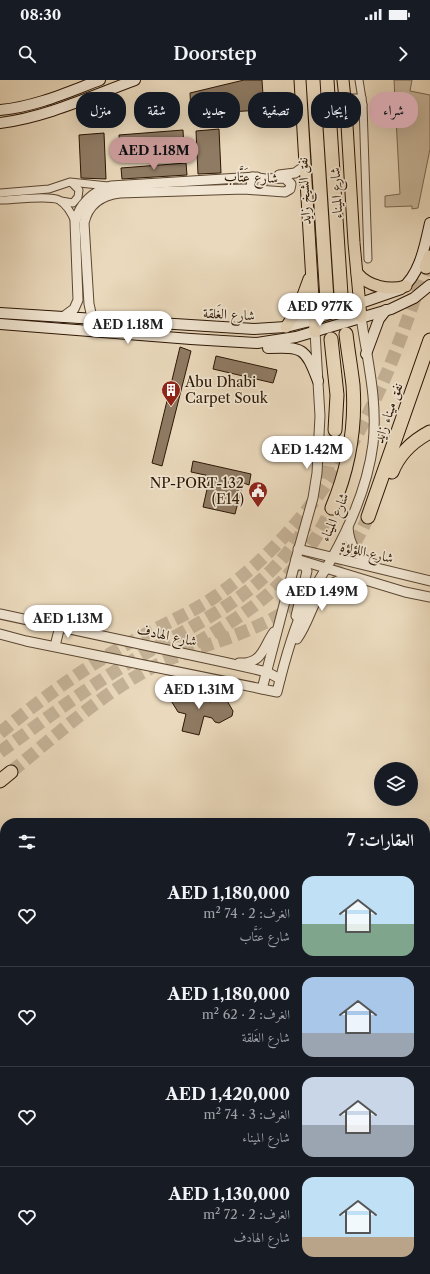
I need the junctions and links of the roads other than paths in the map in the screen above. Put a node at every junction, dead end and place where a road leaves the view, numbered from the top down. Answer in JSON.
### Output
{"nodes":[{"id":1,"x":100,"y":80,"type":"edge"},
{"id":2,"x":135,"y":80,"type":"edge"},
{"id":3,"x":313,"y":80,"type":"edge"},
{"id":4,"x":326,"y":80,"type":"edge"},
{"id":5,"x":343,"y":80,"type":"edge"},
{"id":6,"x":360,"y":80,"type":"edge"},
{"id":7,"x":299,"y":81,"type":"edge"},
{"id":8,"x":81,"y":87,"type":"junction"},
{"id":9,"x":82,"y":92,"type":"edge"},
{"id":10,"x":102,"y":92,"type":"edge"},
{"id":11,"x":345,"y":92,"type":"edge"},
{"id":12,"x":76,"y":102,"type":"edge"},
{"id":13,"x":362,"y":102,"type":"joint"},
{"id":14,"x":0,"y":110,"type":"edge"},
{"id":15,"x":0,"y":123,"type":"edge"},
{"id":16,"x":347,"y":128,"type":"edge"},
{"id":17,"x":305,"y":166,"type":"junction"},
{"id":18,"x":252,"y":177,"type":"junction"},
{"id":19,"x":70,"y":182,"type":"junction"},
{"id":20,"x":110,"y":186,"type":"junction"},
{"id":21,"x":251,"y":189,"type":"junction"},
{"id":22,"x":0,"y":193,"type":"edge"},
{"id":23,"x":0,"y":200,"type":"edge"},
{"id":24,"x":59,"y":200,"type":"junction"},
{"id":25,"x":75,"y":222,"type":"junction"},
{"id":26,"x":430,"y":223,"type":"edge"},
{"id":27,"x":368,"y":259,"type":"dead end"},
{"id":28,"x":311,"y":268,"type":"junction"},
{"id":29,"x":357,"y":273,"type":"junction"},
{"id":30,"x":406,"y":286,"type":"junction"},
{"id":31,"x":430,"y":286,"type":"edge"},
{"id":32,"x":341,"y":295,"type":"tunnel mouth"},
{"id":33,"x":327,"y":300,"type":"tunnel mouth"},
{"id":34,"x":362,"y":302,"type":"junction"},
{"id":35,"x":386,"y":310,"type":"junction"},
{"id":36,"x":0,"y":313,"type":"edge"},
{"id":37,"x":365,"y":316,"type":"junction"},
{"id":38,"x":63,"y":317,"type":"junction"},
{"id":39,"x":97,"y":320,"type":"junction"},
{"id":40,"x":310,"y":320,"type":"junction"},
{"id":41,"x":0,"y":324,"type":"edge"},
{"id":42,"x":286,"y":327,"type":"junction"},
{"id":43,"x":311,"y":333,"type":"junction"},
{"id":44,"x":346,"y":334,"type":"tunnel mouth"},
{"id":45,"x":331,"y":339,"type":"tunnel mouth"},
{"id":46,"x":430,"y":340,"type":"edge"},
{"id":47,"x":257,"y":343,"type":"junction"},
{"id":48,"x":366,"y":354,"type":"junction"},
{"id":49,"x":318,"y":381,"type":"junction"},
{"id":50,"x":335,"y":430,"type":"tunnel mouth"},
{"id":51,"x":430,"y":432,"type":"edge"},
{"id":52,"x":332,"y":508,"type":"tunnel mouth"},
{"id":53,"x":348,"y":526,"type":"junction"},
{"id":54,"x":298,"y":549,"type":"junction"},
{"id":55,"x":332,"y":558,"type":"junction"},
{"id":56,"x":296,"y":559,"type":"junction"},
{"id":57,"x":327,"y":567,"type":"junction"},
{"id":58,"x":293,"y":569,"type":"junction"},
{"id":59,"x":390,"y":572,"type":"junction"},
{"id":60,"x":358,"y":577,"type":"junction"},
{"id":61,"x":430,"y":581,"type":"edge"},
{"id":62,"x":430,"y":597,"type":"edge"},
{"id":63,"x":0,"y":614,"type":"edge"},
{"id":64,"x":60,"y":626,"type":"junction"},
{"id":65,"x":278,"y":626,"type":"junction"},
{"id":66,"x":295,"y":631,"type":"junction"},
{"id":67,"x":0,"y":634,"type":"edge"},
{"id":68,"x":55,"y":646,"type":"junction"},
{"id":69,"x":290,"y":646,"type":"junction"},
{"id":70,"x":228,"y":663,"type":"junction"},
{"id":71,"x":267,"y":672,"type":"junction"},
{"id":72,"x":280,"y":678,"type":"junction"},
{"id":73,"x":262,"y":689,"type":"junction"},
{"id":74,"x":11,"y":772,"type":"tunnel mouth"},
{"id":75,"x":0,"y":781,"type":"edge"}],
"edges":[{"from":1,"to":8,"type":"main road"},
{"from":2,"to":10,"type":"main road"},
{"from":3,"to":33,"type":"highway","name":"نفق الشيخ زايد"},
{"from":4,"to":32,"type":"highway","name":"نفق الشيخ زايد"},
{"from":5,"to":11,"type":"main road","name":"شارع الميناء"},
{"from":6,"to":13,"type":"street"},
{"from":7,"to":17,"type":"main road","name":"شارع الميناء"},
{"from":8,"to":9,"type":"main road"},
{"from":8,"to":14,"type":"main road"},
{"from":12,"to":15,"type":"main road"},
{"from":13,"to":27,"type":"street"},
{"from":16,"to":29,"type":"main road","name":"شارع الميناء"},
{"from":17,"to":18,"type":"street","name":"شارع عَتَّاب"},
{"from":17,"to":28,"type":"main road","name":"شارع الميناء"},
{"from":18,"to":20,"type":"street","name":"شارع عَتَّاب"},
{"from":18,"to":21,"type":"street"},
{"from":18,"to":21,"type":"street","name":"شارع عَتَّاب"},
{"from":19,"to":20,"type":"street","name":"شارع عَتَّاب"},
{"from":19,"to":22,"type":"street","name":"شارع عَتَّاب"},
{"from":19,"to":24,"type":"street"},
{"from":20,"to":25,"type":"street","name":"شارع عَتَّاب"},
{"from":21,"to":39,"type":"street","name":"شارع عَتَّاب"},
{"from":23,"to":24,"type":"street"},
{"from":24,"to":25,"type":"street"},
{"from":25,"to":38,"type":"street","name":"شارع عَتَّاب"},
{"from":26,"to":30,"type":"main road"},
{"from":28,"to":40,"type":"main road","name":"شارع الميناء"},
{"from":28,"to":42,"type":"main road"},
{"from":29,"to":30,"type":"main road"},
{"from":29,"to":34,"type":"main road","name":"شارع الميناء"},
{"from":30,"to":34,"type":"main road","name":"شارع الغَلقة"},
{"from":31,"to":35,"type":"main road","name":"شارع الغَلقة"},
{"from":34,"to":37,"type":"main road","name":"شارع الميناء"},
{"from":34,"to":40,"type":"main road","name":"شارع الغَلقة"},
{"from":35,"to":37,"type":"main road","name":"شارع الغَلقة"},
{"from":35,"to":48,"type":"main road"},
{"from":36,"to":38,"type":"main road","name":"شارع الغَلقة"},
{"from":37,"to":43,"type":"main road","name":"شارع الغَلقة"},
{"from":37,"to":48,"type":"street","name":"شارع الميناء"},
{"from":38,"to":39,"type":"main road","name":"شارع الغَلقة"},
{"from":39,"to":42,"type":"main road","name":"شارع الغَلقة"},
{"from":40,"to":42,"type":"main road","name":"شارع الغَلقة"},
{"from":40,"to":43,"type":"main road","name":"شارع الميناء"},
{"from":41,"to":47,"type":"main road","name":"شارع الغَلقة"},
{"from":43,"to":47,"type":"main road","name":"شارع الغَلقة"},
{"from":43,"to":49,"type":"street","name":"شارع الميناء"},
{"from":44,"to":52,"type":"highway"},
{"from":45,"to":50,"type":"highway"},
{"from":46,"to":51,"type":"highway","name":"نفق ميناء زايد"},
{"from":47,"to":49,"type":"main road"},
{"from":48,"to":53,"type":"street","name":"شارع الميناء"},
{"from":49,"to":54,"type":"street","name":"شارع الميناء"},
{"from":53,"to":55,"type":"street","name":"شارع الميناء"},
{"from":53,"to":59,"type":"street"},
{"from":54,"to":55,"type":"street","name":"شارع اللؤلؤة"},
{"from":54,"to":56,"type":"street","name":"شارع الميناء"},
{"from":55,"to":57,"type":"street","name":"شارع الميناء"},
{"from":55,"to":59,"type":"street","name":"شارع اللؤلؤة"},
{"from":56,"to":57,"type":"street","name":"شارع اللؤلؤة"},
{"from":56,"to":58,"type":"street","name":"شارع الميناء"},
{"from":57,"to":60,"type":"street","name":"شارع اللؤلؤة"},
{"from":57,"to":66,"type":"street","name":"شارع الميناء"},
{"from":58,"to":65,"type":"street","name":"شارع الميناء"},
{"from":58,"to":66,"type":"street"},
{"from":59,"to":61,"type":"street","name":"شارع اللؤلؤة"},
{"from":60,"to":62,"type":"street","name":"شارع اللؤلؤة"},
{"from":60,"to":69,"type":"street"},
{"from":63,"to":64,"type":"street","name":"شارع الهادف"},
{"from":64,"to":68,"type":"street"},
{"from":64,"to":70,"type":"street","name":"شارع الهادف"},
{"from":65,"to":70,"type":"street"},
{"from":65,"to":71,"type":"street","name":"شارع الميناء"},
{"from":66,"to":69,"type":"street","name":"شارع الميناء"},
{"from":67,"to":68,"type":"street"},
{"from":68,"to":73,"type":"street"},
{"from":69,"to":72,"type":"street","name":"شارع الميناء"},
{"from":70,"to":71,"type":"street","name":"شارع الهادف"},
{"from":71,"to":72,"type":"street","name":"شارع الهادف"},
{"from":71,"to":73,"type":"street","name":"شارع الميناء"},
{"from":72,"to":73,"type":"street","name":"شارع الميناء"},
{"from":74,"to":75,"type":"highway"}]}
